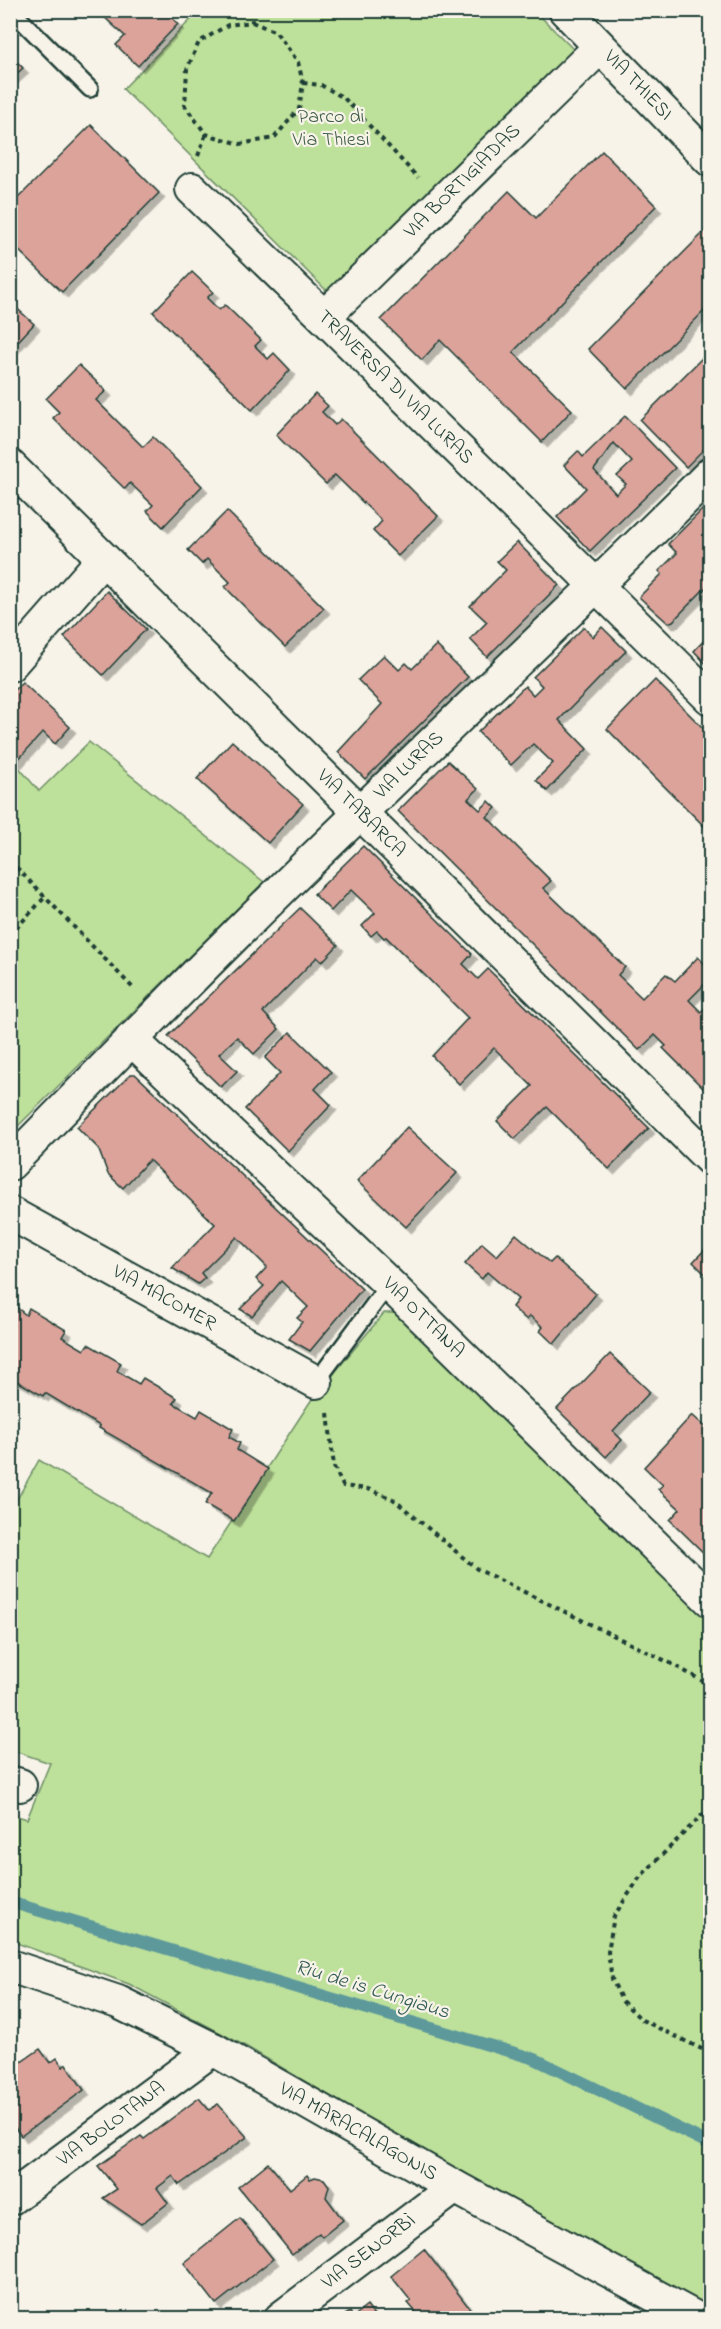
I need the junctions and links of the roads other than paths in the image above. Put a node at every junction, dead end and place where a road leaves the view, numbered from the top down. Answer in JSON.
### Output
{"nodes":[{"id":1,"x":11,"y":10,"type":"edge"},
{"id":2,"x":565,"y":10,"type":"edge"},
{"id":3,"x":600,"y":47,"type":"junction"},
{"id":4,"x":90,"y":89,"type":"dead end"},
{"id":5,"x":711,"y":160,"type":"edge"},
{"id":6,"x":192,"y":189,"type":"dead end"},
{"id":7,"x":324,"y":317,"type":"junction"},
{"id":8,"x":10,"y":466,"type":"edge"},
{"id":9,"x":711,"y":474,"type":"edge"},
{"id":10,"x":103,"y":559,"type":"junction"},
{"id":11,"x":598,"y":586,"type":"junction"},
{"id":12,"x":10,"y":665,"type":"edge"},
{"id":13,"x":711,"y":698,"type":"edge"},
{"id":14,"x":360,"y":812,"type":"junction"},
{"id":15,"x":131,"y":1039,"type":"junction"},
{"id":16,"x":711,"y":1159,"type":"edge"},
{"id":17,"x":10,"y":1164,"type":"edge"},
{"id":18,"x":10,"y":1213,"type":"edge"},
{"id":19,"x":389,"y":1284,"type":"junction"},
{"id":20,"x":316,"y":1382,"type":"joint"},
{"id":21,"x":711,"y":1600,"type":"edge"},
{"id":22,"x":10,"y":1966,"type":"edge"},
{"id":23,"x":213,"y":2049,"type":"junction"},
{"id":24,"x":455,"y":2187,"type":"junction"},
{"id":25,"x":10,"y":2199,"type":"edge"},
{"id":26,"x":281,"y":2319,"type":"edge"},
{"id":27,"x":696,"y":2319,"type":"edge"}],
"edges":[{"from":1,"to":4,"type":"lane"},
{"from":2,"to":3,"type":"street","name":"VIA THIESI"},
{"from":3,"to":5,"type":"street","name":"VIA THIESI"},
{"from":3,"to":7,"type":"street","name":"VIA BORTIGIADAS"},
{"from":6,"to":7,"type":"street","name":"TRAVERSA DI VIA LURAS"},
{"from":7,"to":11,"type":"street","name":"TRAVERSA DI VIA LURAS"},
{"from":8,"to":10,"type":"street","name":"VIA TABARCA"},
{"from":9,"to":11,"type":"street","name":"VIA LURAS"},
{"from":10,"to":12,"type":"street"},
{"from":10,"to":14,"type":"street","name":"VIA TABARCA"},
{"from":11,"to":13,"type":"street","name":"TRAVERSA DI VIA LURAS"},
{"from":11,"to":14,"type":"street","name":"VIA LURAS"},
{"from":14,"to":15,"type":"street","name":"VIA LURAS"},
{"from":14,"to":16,"type":"street","name":"VIA TABARCA"},
{"from":15,"to":17,"type":"street","name":"VIA LURAS"},
{"from":15,"to":19,"type":"street","name":"VIA OTTANA"},
{"from":18,"to":20,"type":"street","name":"VIA MACOMER"},
{"from":19,"to":20,"type":"lane"},
{"from":19,"to":21,"type":"street","name":"VIA OTTANA"},
{"from":22,"to":23,"type":"street","name":"VIA MARACALAGONIS"},
{"from":23,"to":24,"type":"street","name":"VIA MARACALAGONIS"},
{"from":23,"to":25,"type":"street","name":"VIA BOLOTANA"},
{"from":24,"to":26,"type":"street","name":"VIA SENORBÌ"},
{"from":24,"to":27,"type":"street","name":"VIA MARACALAGONIS"}]}
